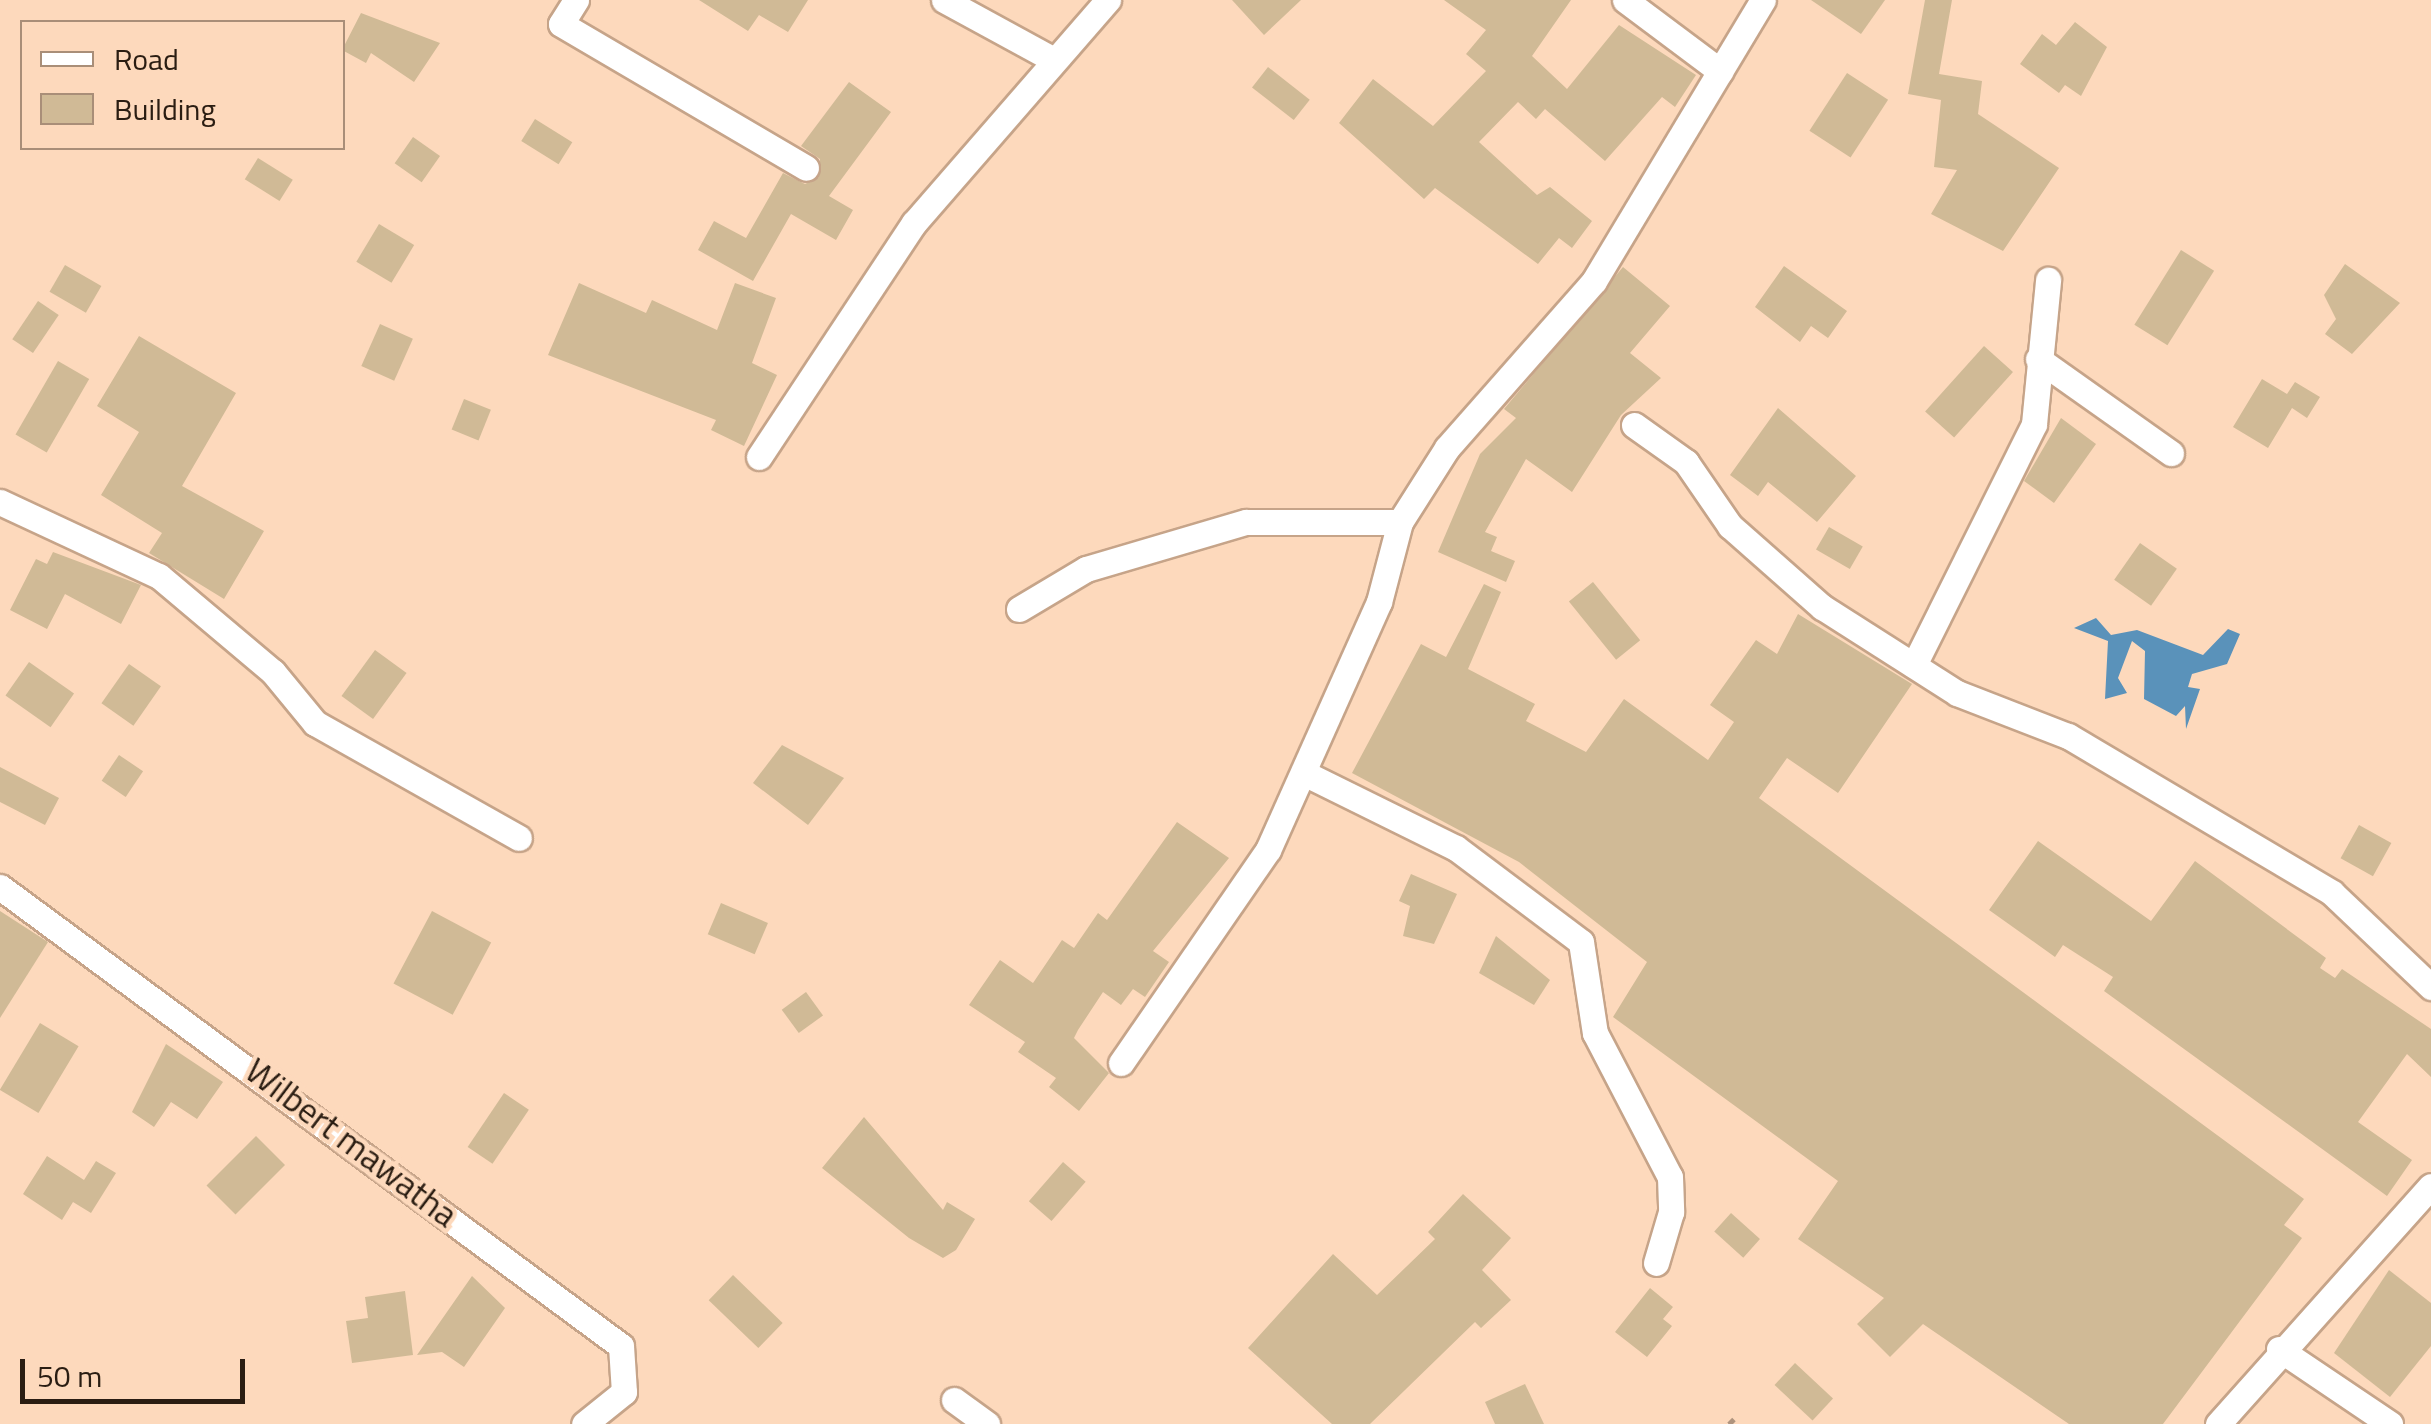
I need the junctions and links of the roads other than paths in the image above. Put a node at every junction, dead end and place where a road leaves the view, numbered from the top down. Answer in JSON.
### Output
{"nodes":[{"id":1,"x":576,"y":0,"type":"edge"},
{"id":2,"x":944,"y":0,"type":"edge"},
{"id":3,"x":1108,"y":0,"type":"edge"},
{"id":4,"x":1625,"y":0,"type":"edge"},
{"id":5,"x":1763,"y":0,"type":"edge"},
{"id":6,"x":1052,"y":60,"type":"junction"},
{"id":7,"x":1720,"y":71,"type":"junction"},
{"id":8,"x":806,"y":168,"type":"dead end"},
{"id":9,"x":2048,"y":280,"type":"dead end"},
{"id":10,"x":2038,"y":360,"type":"junction"},
{"id":11,"x":1634,"y":425,"type":"dead end"},
{"id":12,"x":2171,"y":452,"type":"dead end"},
{"id":13,"x":759,"y":457,"type":"dead end"},
{"id":14,"x":0,"y":502,"type":"edge"},
{"id":15,"x":1400,"y":522,"type":"junction"},
{"id":16,"x":1019,"y":609,"type":"dead end"},
{"id":17,"x":1914,"y":665,"type":"junction"},
{"id":18,"x":1306,"y":774,"type":"junction"},
{"id":19,"x":520,"y":838,"type":"dead end"},
{"id":20,"x":0,"y":887,"type":"edge"},
{"id":21,"x":2431,"y":987,"type":"edge"},
{"id":22,"x":1121,"y":1063,"type":"dead end"},
{"id":23,"x":2431,"y":1186,"type":"edge"},
{"id":24,"x":1656,"y":1263,"type":"dead end"},
{"id":25,"x":2279,"y":1350,"type":"junction"},
{"id":26,"x":954,"y":1400,"type":"dead end"},
{"id":27,"x":584,"y":1424,"type":"edge"},
{"id":28,"x":987,"y":1424,"type":"edge"},
{"id":29,"x":2218,"y":1424,"type":"edge"},
{"id":30,"x":2390,"y":1424,"type":"edge"}],
"edges":[{"from":1,"to":8,"type":"street"},
{"from":2,"to":6,"type":"street"},
{"from":3,"to":6,"type":"street"},
{"from":4,"to":7,"type":"street"},
{"from":5,"to":7,"type":"street"},
{"from":6,"to":13,"type":"street"},
{"from":7,"to":15,"type":"street"},
{"from":9,"to":10,"type":"street"},
{"from":10,"to":12,"type":"street"},
{"from":10,"to":17,"type":"street"},
{"from":11,"to":17,"type":"street"},
{"from":14,"to":19,"type":"street"},
{"from":15,"to":16,"type":"street"},
{"from":15,"to":18,"type":"street"},
{"from":17,"to":21,"type":"street"},
{"from":18,"to":22,"type":"street"},
{"from":18,"to":24,"type":"street"},
{"from":20,"to":27,"type":"street","name":"Wilbert mawatha"},
{"from":23,"to":25,"type":"street"},
{"from":25,"to":29,"type":"street"},
{"from":25,"to":30,"type":"street"},
{"from":26,"to":28,"type":"street"}]}
